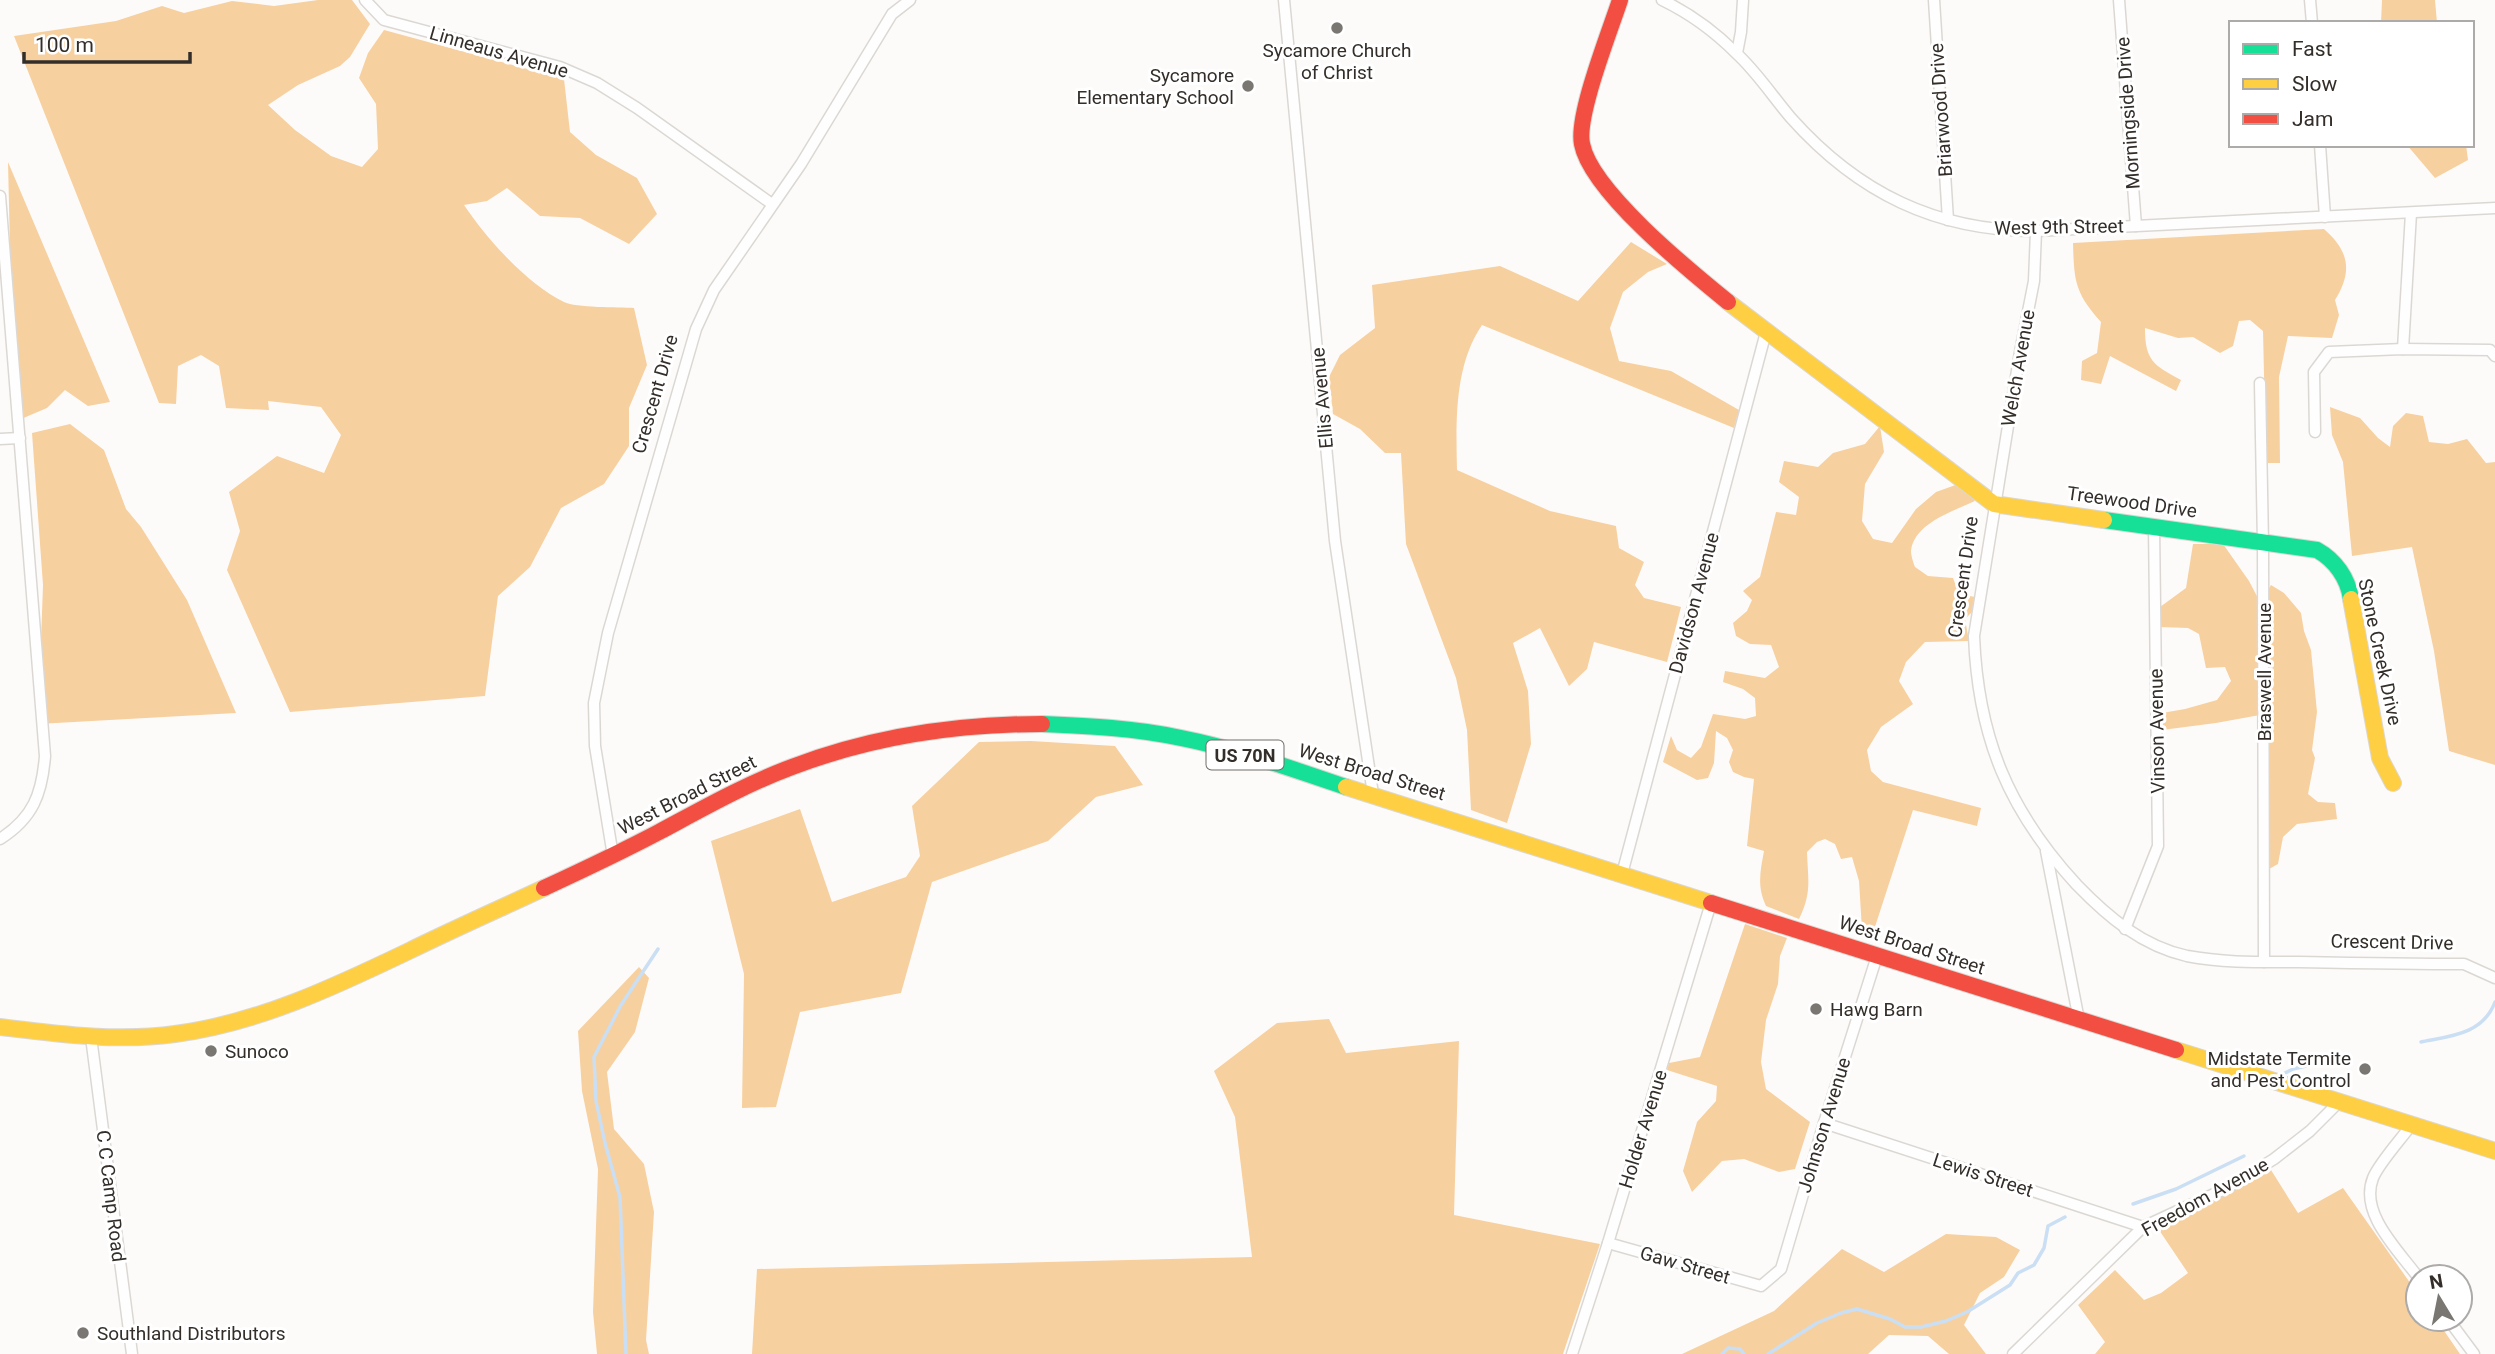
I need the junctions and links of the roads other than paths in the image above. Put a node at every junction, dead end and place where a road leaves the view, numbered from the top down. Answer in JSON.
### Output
{"nodes":[{"id":1,"x":365,"y":0,"type":"edge"},
{"id":2,"x":910,"y":0,"type":"edge"},
{"id":3,"x":1284,"y":0,"type":"edge"},
{"id":4,"x":1620,"y":0,"type":"edge"},
{"id":5,"x":1662,"y":0,"type":"edge"},
{"id":6,"x":1743,"y":0,"type":"edge"},
{"id":7,"x":1934,"y":0,"type":"edge"},
{"id":8,"x":2119,"y":0,"type":"edge"},
{"id":9,"x":2311,"y":0,"type":"edge"},
{"id":10,"x":2312,"y":21,"type":"edge"},
{"id":11,"x":1737,"y":53,"type":"junction"},
{"id":12,"x":2320,"y":147,"type":"edge"},
{"id":13,"x":0,"y":196,"type":"edge"},
{"id":14,"x":772,"y":204,"type":"junction"},
{"id":15,"x":2495,"y":208,"type":"edge"},
{"id":16,"x":1,"y":211,"type":"edge"},
{"id":17,"x":2411,"y":213,"type":"junction"},
{"id":18,"x":2325,"y":217,"type":"junction"},
{"id":19,"x":1948,"y":220,"type":"junction"},
{"id":20,"x":2136,"y":226,"type":"junction"},
{"id":21,"x":2036,"y":231,"type":"junction"},
{"id":22,"x":6,"y":325,"type":"edge"},
{"id":23,"x":1766,"y":332,"type":"junction"},
{"id":24,"x":2403,"y":349,"type":"junction"},
{"id":25,"x":2495,"y":356,"type":"edge"},
{"id":26,"x":2260,"y":383,"type":"dead end"},
{"id":27,"x":2315,"y":432,"type":"dead end"},
{"id":28,"x":20,"y":438,"type":"junction"},
{"id":29,"x":0,"y":439,"type":"edge"},
{"id":30,"x":1994,"y":504,"type":"junction"},
{"id":31,"x":2154,"y":526,"type":"junction"},
{"id":32,"x":2263,"y":544,"type":"junction"},
{"id":33,"x":2393,"y":783,"type":"dead end"},
{"id":34,"x":1373,"y":794,"type":"junction"},
{"id":35,"x":0,"y":839,"type":"edge"},
{"id":36,"x":2046,"y":849,"type":"junction"},
{"id":37,"x":613,"y":856,"type":"junction"},
{"id":38,"x":1622,"y":874,"type":"junction"},
{"id":39,"x":1711,"y":903,"type":"junction"},
{"id":40,"x":2125,"y":929,"type":"junction"},
{"id":41,"x":1877,"y":956,"type":"junction"},
{"id":42,"x":2264,"y":962,"type":"junction"},
{"id":43,"x":2495,"y":978,"type":"edge"},
{"id":44,"x":2079,"y":1020,"type":"junction"},
{"id":45,"x":0,"y":1027,"type":"edge"},
{"id":46,"x":91,"y":1037,"type":"junction"},
{"id":47,"x":2339,"y":1102,"type":"junction"},
{"id":48,"x":1824,"y":1123,"type":"junction"},
{"id":49,"x":2412,"y":1124,"type":"junction"},
{"id":50,"x":2495,"y":1151,"type":"edge"},
{"id":51,"x":2143,"y":1227,"type":"junction"},
{"id":52,"x":1608,"y":1243,"type":"junction"},
{"id":53,"x":2408,"y":1263,"type":"edge"},
{"id":54,"x":1761,"y":1286,"type":"joint"},
{"id":55,"x":2458,"y":1333,"type":"edge"},
{"id":56,"x":132,"y":1354,"type":"edge"},
{"id":57,"x":1572,"y":1354,"type":"edge"},
{"id":58,"x":2013,"y":1354,"type":"edge"},
{"id":59,"x":2474,"y":1354,"type":"edge"}],
"edges":[{"from":1,"to":14,"type":"street","name":"Linneaus Avenue"},
{"from":2,"to":14,"type":"street","name":"Crescent Drive"},
{"from":3,"to":34,"type":"street","name":"Ellis Avenue"},
{"from":4,"to":23,"type":"main road","name":"Crescent Drive"},
{"from":5,"to":11,"type":"street","name":"West 9th Street"},
{"from":6,"to":11,"type":"street"},
{"from":7,"to":19,"type":"street","name":"Briarwood Drive"},
{"from":8,"to":20,"type":"street","name":"Morningside Drive"},
{"from":9,"to":10,"type":"street"},
{"from":11,"to":19,"type":"street","name":"West 9th Street"},
{"from":12,"to":18,"type":"street"},
{"from":13,"to":16,"type":"street"},
{"from":14,"to":37,"type":"street","name":"Crescent Drive"},
{"from":15,"to":17,"type":"street","name":"West 9th Street"},
{"from":16,"to":22,"type":"street"},
{"from":17,"to":18,"type":"street","name":"West 9th Street"},
{"from":17,"to":24,"type":"street"},
{"from":18,"to":20,"type":"street","name":"West 9th Street"},
{"from":19,"to":21,"type":"street","name":"West 9th Street"},
{"from":20,"to":21,"type":"street","name":"West 9th Street"},
{"from":21,"to":30,"type":"street","name":"Welch Avenue"},
{"from":22,"to":28,"type":"street"},
{"from":23,"to":30,"type":"main road","name":"Crescent Drive"},
{"from":23,"to":38,"type":"street","name":"Davidson Avenue"},
{"from":24,"to":25,"type":"street"},
{"from":24,"to":27,"type":"street"},
{"from":26,"to":32,"type":"street","name":"Braswell Avenue"},
{"from":28,"to":29,"type":"street"},
{"from":28,"to":35,"type":"street"},
{"from":30,"to":31,"type":"main road","name":"Treewood Drive"},
{"from":30,"to":36,"type":"street","name":"Crescent Drive"},
{"from":31,"to":32,"type":"main road","name":"Treewood Drive"},
{"from":31,"to":40,"type":"street","name":"Vinson Avenue"},
{"from":32,"to":33,"type":"main road","name":"Stone Creek Drive"},
{"from":32,"to":42,"type":"street","name":"Braswell Avenue"},
{"from":34,"to":37,"type":"main road","name":"West Broad Street","number":"US 70N"},
{"from":34,"to":38,"type":"main road","name":"West Broad Street","number":"US 70N"},
{"from":36,"to":40,"type":"street","name":"Crescent Drive"},
{"from":36,"to":44,"type":"street"},
{"from":37,"to":46,"type":"main road","name":"West Broad Street","number":"US 70N"},
{"from":38,"to":39,"type":"main road","name":"West Broad Street","number":"US 70N"},
{"from":39,"to":41,"type":"main road","name":"West Broad Street","number":"US 70N"},
{"from":39,"to":52,"type":"street","name":"Holder Avenue"},
{"from":40,"to":42,"type":"street","name":"Crescent Drive"},
{"from":41,"to":44,"type":"main road","name":"West Broad Street","number":"US 70N"},
{"from":41,"to":48,"type":"street","name":"Johnson Avenue"},
{"from":42,"to":43,"type":"street","name":"Crescent Drive"},
{"from":44,"to":47,"type":"main road","name":"West Broad Street","number":"US 70N"},
{"from":45,"to":46,"type":"main road","name":"West Broad Street","number":"US 70N"},
{"from":46,"to":56,"type":"street","name":"C C Camp Road"},
{"from":47,"to":49,"type":"main road","name":"West Broad Street","number":"US 70N"},
{"from":47,"to":51,"type":"street","name":"Freedom Avenue"},
{"from":48,"to":51,"type":"street","name":"Lewis Street"},
{"from":48,"to":54,"type":"street","name":"Johnson Avenue"},
{"from":49,"to":50,"type":"main road","name":"West Broad Street","number":"US 70N"},
{"from":49,"to":53,"type":"street"},
{"from":51,"to":58,"type":"street","name":"Freedom Avenue"},
{"from":52,"to":54,"type":"street","name":"Gaw Street"},
{"from":52,"to":57,"type":"street","name":"Holder Avenue"},
{"from":55,"to":59,"type":"street"}]}
